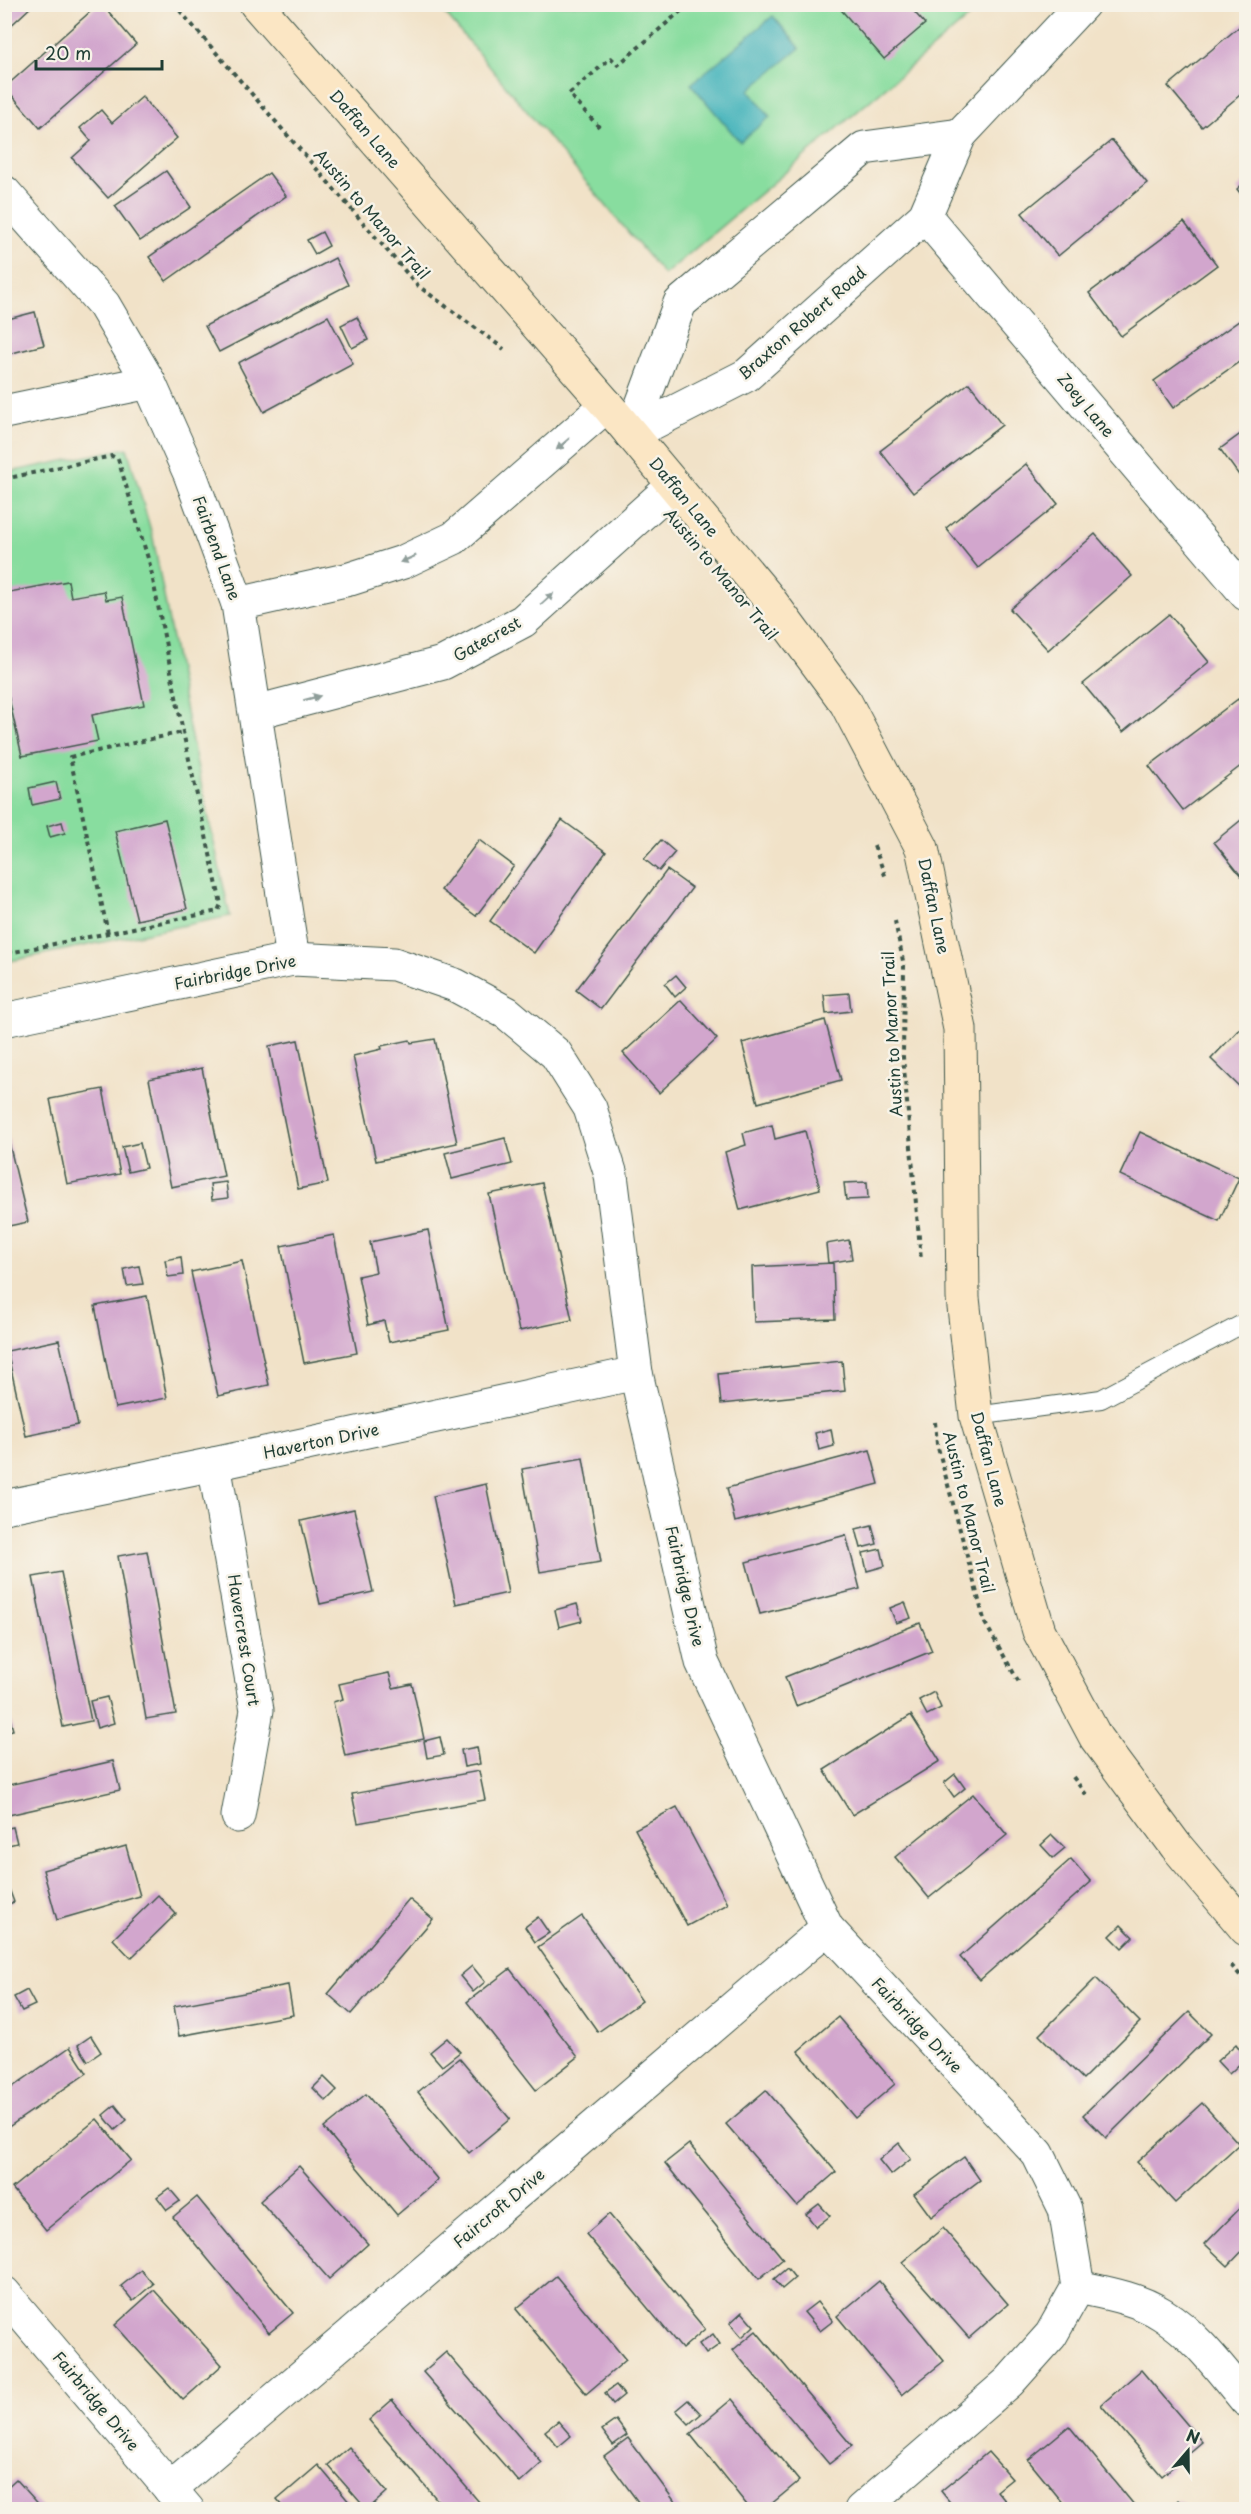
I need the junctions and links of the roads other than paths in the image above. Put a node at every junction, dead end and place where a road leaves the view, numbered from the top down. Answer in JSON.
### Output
{"nodes":[{"id":1,"x":256,"y":4,"type":"edge"},
{"id":2,"x":1081,"y":5,"type":"edge"},
{"id":3,"x":960,"y":135,"type":"junction"},
{"id":4,"x":4,"y":192,"type":"edge"},
{"id":5,"x":925,"y":216,"type":"junction"},
{"id":6,"x":149,"y":381,"type":"junction"},
{"id":7,"x":607,"y":405,"type":"junction"},
{"id":8,"x":4,"y":412,"type":"edge"},
{"id":9,"x":631,"y":434,"type":"junction"},
{"id":10,"x":674,"y":485,"type":"junction"},
{"id":11,"x":1246,"y":594,"type":"edge"},
{"id":12,"x":238,"y":604,"type":"junction"},
{"id":13,"x":256,"y":712,"type":"junction"},
{"id":14,"x":293,"y":958,"type":"junction"},
{"id":15,"x":4,"y":1020,"type":"edge"},
{"id":16,"x":1246,"y":1322,"type":"edge"},
{"id":17,"x":636,"y":1373,"type":"junction"},
{"id":18,"x":975,"y":1416,"type":"junction"},
{"id":19,"x":214,"y":1464,"type":"junction"},
{"id":20,"x":4,"y":1507,"type":"edge"},
{"id":21,"x":238,"y":1816,"type":"dead end"},
{"id":22,"x":827,"y":1928,"type":"junction"},
{"id":23,"x":1246,"y":1929,"type":"edge"},
{"id":24,"x":1078,"y":2287,"type":"junction"},
{"id":25,"x":4,"y":2294,"type":"edge"},
{"id":26,"x":1246,"y":2400,"type":"edge"},
{"id":27,"x":179,"y":2499,"type":"edge"},
{"id":28,"x":861,"y":2510,"type":"edge"}],
"edges":[{"from":1,"to":7,"type":"street","name":"Daffan Lane"},
{"from":2,"to":3,"type":"street","name":"Braxton Robert Road"},
{"from":3,"to":5,"type":"street","name":"Braxton Robert Road"},
{"from":3,"to":9,"type":"street"},
{"from":4,"to":6,"type":"street","name":"Fairbend Lane"},
{"from":5,"to":9,"type":"street","name":"Braxton Robert Road"},
{"from":5,"to":11,"type":"street","name":"Zoey Lane"},
{"from":6,"to":8,"type":"street"},
{"from":6,"to":12,"type":"street","name":"Fairbend Lane"},
{"from":7,"to":9,"type":"street","name":"Daffan Lane"},
{"from":7,"to":12,"type":"street","one_way":true},
{"from":9,"to":10,"type":"street","name":"Daffan Lane"},
{"from":13,"to":10,"type":"street","name":"Gatecrest","one_way":true},
{"from":10,"to":18,"type":"street","name":"Daffan Lane"},
{"from":12,"to":13,"type":"street","name":"Fairbend Lane"},
{"from":13,"to":14,"type":"street","name":"Fairbend Lane"},
{"from":14,"to":15,"type":"street","name":"Fairbridge Drive"},
{"from":14,"to":17,"type":"street","name":"Fairbridge Drive"},
{"from":16,"to":18,"type":"lane"},
{"from":17,"to":19,"type":"street","name":"Haverton Drive"},
{"from":17,"to":22,"type":"street","name":"Fairbridge Drive"},
{"from":18,"to":23,"type":"street","name":"Daffan Lane"},
{"from":19,"to":20,"type":"street","name":"Haverton Drive"},
{"from":19,"to":21,"type":"street","name":"Havercrest Court"},
{"from":22,"to":24,"type":"street","name":"Fairbridge Drive"},
{"from":22,"to":27,"type":"street","name":"Faircroft Drive"},
{"from":24,"to":26,"type":"street"},
{"from":24,"to":28,"type":"street"},
{"from":25,"to":27,"type":"street","name":"Fairbridge Drive"}]}
